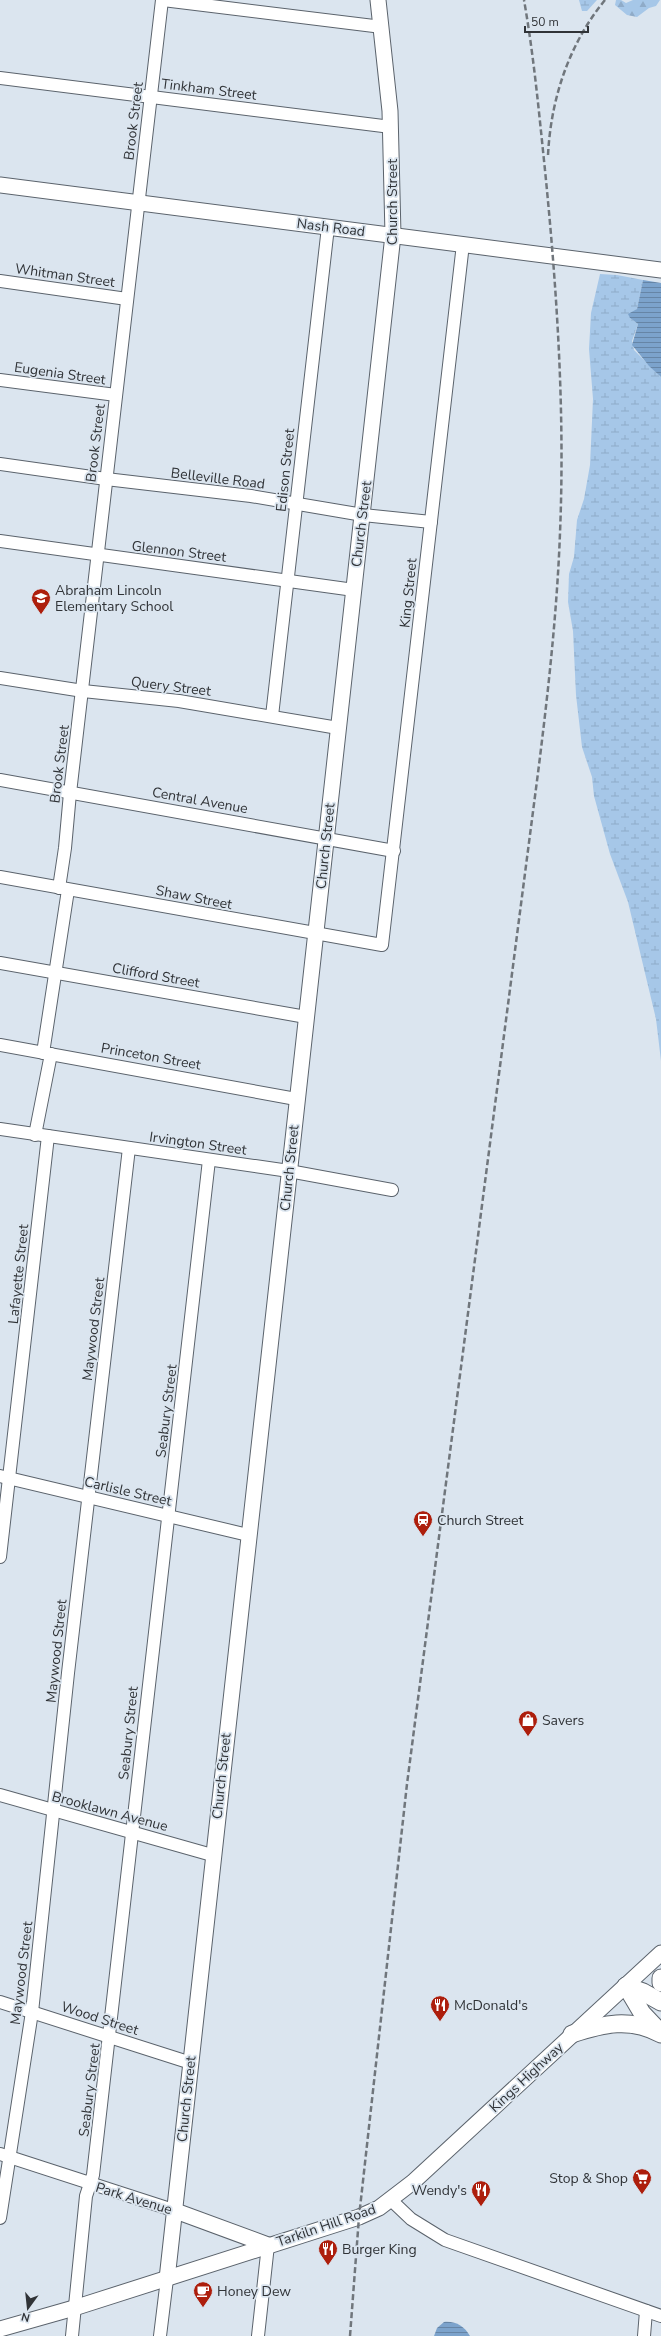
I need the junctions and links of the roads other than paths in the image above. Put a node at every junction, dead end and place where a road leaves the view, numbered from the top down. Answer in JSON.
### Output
{"nodes":[{"id":1,"x":162,"y":0,"type":"edge"},
{"id":2,"x":378,"y":0,"type":"edge"},
{"id":3,"x":382,"y":27,"type":"junction"},
{"id":4,"x":0,"y":78,"type":"edge"},
{"id":5,"x":151,"y":97,"type":"junction"},
{"id":6,"x":391,"y":127,"type":"junction"},
{"id":7,"x":0,"y":185,"type":"edge"},
{"id":8,"x":138,"y":202,"type":"junction"},
{"id":9,"x":328,"y":227,"type":"junction"},
{"id":10,"x":393,"y":235,"type":"junction"},
{"id":11,"x":463,"y":244,"type":"junction"},
{"id":12,"x":661,"y":270,"type":"edge"},
{"id":13,"x":0,"y":281,"type":"edge"},
{"id":14,"x":127,"y":299,"type":"junction"},
{"id":15,"x":0,"y":380,"type":"edge"},
{"id":16,"x":116,"y":395,"type":"junction"},
{"id":17,"x":0,"y":464,"type":"edge"},
{"id":18,"x":106,"y":479,"type":"junction"},
{"id":19,"x":296,"y":504,"type":"junction"},
{"id":20,"x":363,"y":515,"type":"junction"},
{"id":21,"x":431,"y":522,"type":"junction"},
{"id":22,"x":0,"y":541,"type":"edge"},
{"id":23,"x":98,"y":556,"type":"junction"},
{"id":24,"x":288,"y":581,"type":"junction"},
{"id":25,"x":354,"y":590,"type":"junction"},
{"id":26,"x":0,"y":678,"type":"edge"},
{"id":27,"x":83,"y":691,"type":"junction"},
{"id":28,"x":272,"y":716,"type":"junction"},
{"id":29,"x":338,"y":728,"type":"junction"},
{"id":30,"x":0,"y":780,"type":"edge"},
{"id":31,"x":70,"y":793,"type":"junction"},
{"id":32,"x":325,"y":838,"type":"junction"},
{"id":33,"x":394,"y":851,"type":"junction"},
{"id":34,"x":0,"y":877,"type":"edge"},
{"id":35,"x":64,"y":889,"type":"junction"},
{"id":36,"x":316,"y":934,"type":"junction"},
{"id":37,"x":382,"y":945,"type":"joint"},
{"id":38,"x":0,"y":963,"type":"edge"},
{"id":39,"x":57,"y":973,"type":"junction"},
{"id":40,"x":306,"y":1017,"type":"junction"},
{"id":41,"x":0,"y":1045,"type":"edge"},
{"id":42,"x":47,"y":1053,"type":"junction"},
{"id":43,"x":296,"y":1099,"type":"junction"},
{"id":44,"x":0,"y":1129,"type":"edge"},
{"id":45,"x":35,"y":1135,"type":"junction"},
{"id":46,"x":48,"y":1136,"type":"junction"},
{"id":47,"x":129,"y":1148,"type":"junction"},
{"id":48,"x":209,"y":1160,"type":"junction"},
{"id":49,"x":289,"y":1171,"type":"junction"},
{"id":50,"x":392,"y":1190,"type":"dead end"},
{"id":51,"x":5,"y":1478,"type":"edge"},
{"id":52,"x":89,"y":1497,"type":"junction"},
{"id":53,"x":169,"y":1516,"type":"junction"},
{"id":54,"x":248,"y":1535,"type":"junction"},
{"id":55,"x":0,"y":1557,"type":"edge"},
{"id":56,"x":0,"y":1795,"type":"edge"},
{"id":57,"x":54,"y":1812,"type":"junction"},
{"id":58,"x":133,"y":1834,"type":"junction"},
{"id":59,"x":212,"y":1855,"type":"junction"},
{"id":60,"x":661,"y":1953,"type":"edge"},
{"id":61,"x":661,"y":1978,"type":"edge"},
{"id":62,"x":661,"y":1983,"type":"edge"},
{"id":63,"x":626,"y":1986,"type":"junction"},
{"id":64,"x":0,"y":2002,"type":"edge"},
{"id":65,"x":661,"y":2002,"type":"edge"},
{"id":66,"x":32,"y":2012,"type":"junction"},
{"id":67,"x":572,"y":2034,"type":"junction"},
{"id":68,"x":661,"y":2034,"type":"edge"},
{"id":69,"x":111,"y":2038,"type":"junction"},
{"id":70,"x":191,"y":2063,"type":"junction"},
{"id":71,"x":5,"y":2156,"type":"edge"},
{"id":72,"x":90,"y":2184,"type":"junction"},
{"id":73,"x":391,"y":2200,"type":"junction"},
{"id":74,"x":174,"y":2210,"type":"junction"},
{"id":75,"x":0,"y":2218,"type":"edge"},
{"id":76,"x":268,"y":2245,"type":"junction"},
{"id":77,"x":167,"y":2279,"type":"junction"},
{"id":78,"x":74,"y":2308,"type":"junction"},
{"id":79,"x":646,"y":2311,"type":"junction"},
{"id":80,"x":661,"y":2316,"type":"edge"},
{"id":81,"x":0,"y":2329,"type":"edge"},
{"id":82,"x":72,"y":2336,"type":"edge"},
{"id":83,"x":160,"y":2336,"type":"edge"},
{"id":84,"x":258,"y":2336,"type":"edge"},
{"id":85,"x":644,"y":2336,"type":"edge"}],
"edges":[{"from":1,"to":3,"type":"street"},
{"from":1,"to":5,"type":"street","name":"Brook Street"},
{"from":2,"to":3,"type":"main road","name":"Church Street"},
{"from":3,"to":6,"type":"main road","name":"Church Street"},
{"from":4,"to":5,"type":"street","name":"Tinkham Street"},
{"from":5,"to":6,"type":"street","name":"Tinkham Street"},
{"from":5,"to":8,"type":"street","name":"Brook Street"},
{"from":6,"to":10,"type":"main road","name":"Church Street"},
{"from":7,"to":8,"type":"main road","name":"Nash Road"},
{"from":8,"to":9,"type":"main road","name":"Nash Road"},
{"from":8,"to":14,"type":"street","name":"Brook Street"},
{"from":9,"to":10,"type":"main road","name":"Nash Road"},
{"from":9,"to":19,"type":"street","name":"Edison Street"},
{"from":10,"to":11,"type":"main road","name":"Nash Road"},
{"from":10,"to":20,"type":"main road","name":"Church Street"},
{"from":11,"to":12,"type":"main road","name":"Nash Road"},
{"from":11,"to":21,"type":"street","name":"King Street"},
{"from":13,"to":14,"type":"street","name":"Whitman Street"},
{"from":14,"to":16,"type":"street","name":"Brook Street"},
{"from":15,"to":16,"type":"street","name":"Eugenia Street"},
{"from":16,"to":18,"type":"street","name":"Brook Street"},
{"from":17,"to":18,"type":"street","name":"Belleville Road"},
{"from":18,"to":19,"type":"street","name":"Belleville Road"},
{"from":18,"to":23,"type":"street","name":"Brook Street"},
{"from":19,"to":20,"type":"street","name":"Belleville Road"},
{"from":19,"to":24,"type":"street","name":"Edison Street"},
{"from":20,"to":21,"type":"street","name":"Belleville Road"},
{"from":20,"to":25,"type":"main road","name":"Church Street"},
{"from":21,"to":33,"type":"street","name":"King Street"},
{"from":22,"to":23,"type":"street","name":"Glennon Street"},
{"from":23,"to":24,"type":"street","name":"Glennon Street"},
{"from":23,"to":27,"type":"street","name":"Brook Street"},
{"from":24,"to":25,"type":"street","name":"Glennon Street"},
{"from":24,"to":28,"type":"street","name":"Edison Street"},
{"from":25,"to":29,"type":"main road","name":"Church Street"},
{"from":26,"to":27,"type":"street","name":"Query Street"},
{"from":27,"to":28,"type":"street","name":"Query Street"},
{"from":27,"to":31,"type":"street","name":"Brook Street"},
{"from":28,"to":29,"type":"street","name":"Query Street"},
{"from":29,"to":32,"type":"main road","name":"Church Street"},
{"from":30,"to":31,"type":"street","name":"Central Avenue"},
{"from":31,"to":32,"type":"street","name":"Central Avenue"},
{"from":31,"to":35,"type":"street","name":"Brook Street"},
{"from":32,"to":33,"type":"street","name":"Central Avenue"},
{"from":32,"to":36,"type":"main road","name":"Church Street"},
{"from":33,"to":37,"type":"street","name":"King Street"},
{"from":34,"to":35,"type":"street","name":"Shaw Street"},
{"from":35,"to":36,"type":"street","name":"Shaw Street"},
{"from":35,"to":39,"type":"street","name":"Brook Street"},
{"from":36,"to":37,"type":"street","name":"Shaw Street"},
{"from":36,"to":40,"type":"main road","name":"Church Street"},
{"from":38,"to":39,"type":"street","name":"Clifford Street"},
{"from":39,"to":40,"type":"street","name":"Clifford Street"},
{"from":39,"to":42,"type":"street","name":"Brook Street"},
{"from":40,"to":43,"type":"main road","name":"Church Street"},
{"from":41,"to":42,"type":"street","name":"Princeton Street"},
{"from":42,"to":43,"type":"street","name":"Princeton Street"},
{"from":42,"to":45,"type":"street","name":"Brook Street"},
{"from":43,"to":49,"type":"main road","name":"Church Street"},
{"from":44,"to":45,"type":"street","name":"Irvington Street"},
{"from":45,"to":46,"type":"street","name":"Irvington Street"},
{"from":46,"to":47,"type":"street","name":"Irvington Street"},
{"from":46,"to":51,"type":"street","name":"Lafayette Street"},
{"from":47,"to":48,"type":"street","name":"Irvington Street"},
{"from":47,"to":52,"type":"street","name":"Maywood Street"},
{"from":48,"to":49,"type":"street","name":"Irvington Street"},
{"from":48,"to":53,"type":"street","name":"Seabury Street"},
{"from":49,"to":50,"type":"street","name":"Irvington Street"},
{"from":49,"to":54,"type":"main road","name":"Church Street"},
{"from":51,"to":52,"type":"street","name":"Carlisle Street"},
{"from":51,"to":55,"type":"street","name":"Lafayette Street"},
{"from":52,"to":53,"type":"street","name":"Carlisle Street"},
{"from":52,"to":57,"type":"street","name":"Maywood Street"},
{"from":53,"to":54,"type":"street","name":"Carlisle Street"},
{"from":53,"to":58,"type":"street","name":"Seabury Street"},
{"from":54,"to":59,"type":"main road","name":"Church Street"},
{"from":56,"to":57,"type":"street","name":"Brooklawn Avenue"},
{"from":57,"to":58,"type":"street","name":"Brooklawn Avenue"},
{"from":57,"to":66,"type":"street","name":"Maywood Street"},
{"from":58,"to":59,"type":"street","name":"Brooklawn Avenue"},
{"from":58,"to":69,"type":"street","name":"Seabury Street"},
{"from":59,"to":70,"type":"main road","name":"Church Street"},
{"from":60,"to":63,"type":"main road","name":"Kings Highway"},
{"from":61,"to":62,"type":"highway"},
{"from":63,"to":65,"type":"highway"},
{"from":63,"to":67,"type":"main road","name":"Kings Highway"},
{"from":63,"to":68,"type":"highway"},
{"from":64,"to":66,"type":"street","name":"Wood Street"},
{"from":66,"to":69,"type":"street","name":"Wood Street"},
{"from":66,"to":71,"type":"street","name":"Maywood Street"},
{"from":67,"to":68,"type":"highway"},
{"from":67,"to":73,"type":"main road","name":"Kings Highway"},
{"from":69,"to":70,"type":"street","name":"Wood Street"},
{"from":69,"to":72,"type":"street","name":"Seabury Street"},
{"from":70,"to":74,"type":"main road","name":"Church Street"},
{"from":71,"to":72,"type":"street","name":"Park Avenue"},
{"from":71,"to":75,"type":"street","name":"Maywood Street"},
{"from":72,"to":74,"type":"street","name":"Park Avenue"},
{"from":72,"to":78,"type":"street","name":"Seabury Street"},
{"from":73,"to":76,"type":"main road","name":"Tarkiln Hill Road"},
{"from":73,"to":79,"type":"street","name":"Tarkiln Hill Road"},
{"from":74,"to":76,"type":"main road","name":"Park Avenue"},
{"from":74,"to":77,"type":"main road","name":"Church Street"},
{"from":76,"to":77,"type":"main road","name":"Tarkiln Hill Road"},
{"from":76,"to":84,"type":"street"},
{"from":77,"to":78,"type":"main road","name":"Tarkiln Hill Road"},
{"from":77,"to":83,"type":"street","name":"Church Street"},
{"from":78,"to":81,"type":"main road","name":"Tarkiln Hill Road"},
{"from":78,"to":82,"type":"street","name":"Seabury Street"},
{"from":79,"to":80,"type":"street","name":"Tarkiln Hill Road"},
{"from":79,"to":85,"type":"street"}]}
